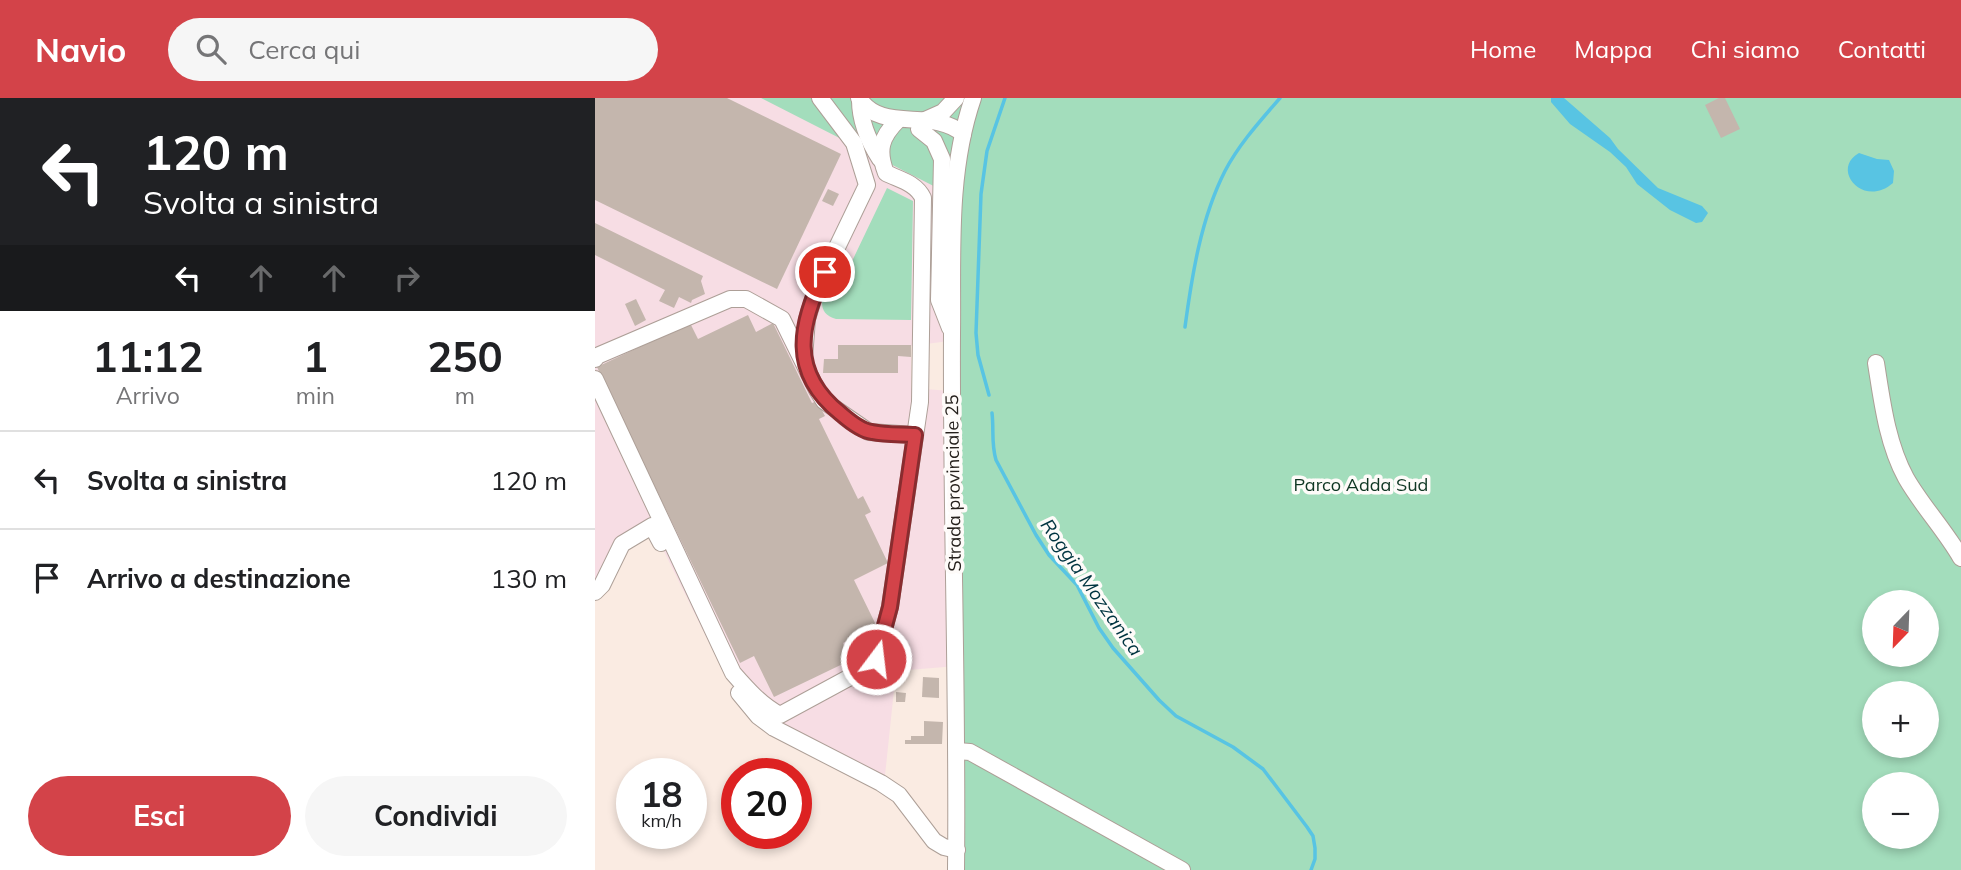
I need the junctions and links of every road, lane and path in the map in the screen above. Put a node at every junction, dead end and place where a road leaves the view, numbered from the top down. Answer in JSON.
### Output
{"nodes":[{"id":1,"x":820,"y":98,"type":"edge"},
{"id":2,"x":956,"y":98,"type":"edge"},
{"id":3,"x":973,"y":98,"type":"edge"},
{"id":4,"x":860,"y":99,"type":"edge"},
{"id":5,"x":898,"y":120,"type":"junction"},
{"id":6,"x":922,"y":124,"type":"junction"},
{"id":7,"x":963,"y":134,"type":"junction"},
{"id":8,"x":881,"y":161,"type":"junction"},
{"id":9,"x":952,"y":333,"type":"junction"},
{"id":10,"x":595,"y":359,"type":"edge"},
{"id":11,"x":1876,"y":363,"type":"dead end"},
{"id":12,"x":804,"y":364,"type":"junction"},
{"id":13,"x":595,"y":379,"type":"edge"},
{"id":14,"x":915,"y":435,"type":"junction"},
{"id":15,"x":1961,"y":558,"type":"edge"},
{"id":16,"x":595,"y":592,"type":"edge"},
{"id":17,"x":957,"y":751,"type":"junction"},
{"id":18,"x":957,"y":850,"type":"junction"},
{"id":19,"x":956,"y":870,"type":"edge"},
{"id":20,"x":1182,"y":870,"type":"edge"}],
"edges":[{"from":1,"to":12,"type":"street"},
{"from":2,"to":6,"type":"street"},
{"from":3,"to":7,"type":"street","name":"Strada provinciale 25"},
{"from":4,"to":5,"type":"street"},
{"from":4,"to":8,"type":"street"},
{"from":5,"to":6,"type":"street"},
{"from":5,"to":8,"type":"street"},
{"from":6,"to":7,"type":"street"},
{"from":6,"to":9,"type":"street"},
{"from":7,"to":9,"type":"street","name":"Strada provinciale 25"},
{"from":8,"to":14,"type":"street"},
{"from":9,"to":17,"type":"street","name":"Strada provinciale 25"},
{"from":10,"to":12,"type":"street"},
{"from":11,"to":15,"type":"street"},
{"from":12,"to":14,"type":"street"},
{"from":13,"to":14,"type":"street"},
{"from":16,"to":18,"type":"street"},
{"from":17,"to":18,"type":"street","name":"Strada provinciale 25"},
{"from":17,"to":20,"type":"street"},
{"from":18,"to":19,"type":"street","name":"Strada provinciale 25"}]}
